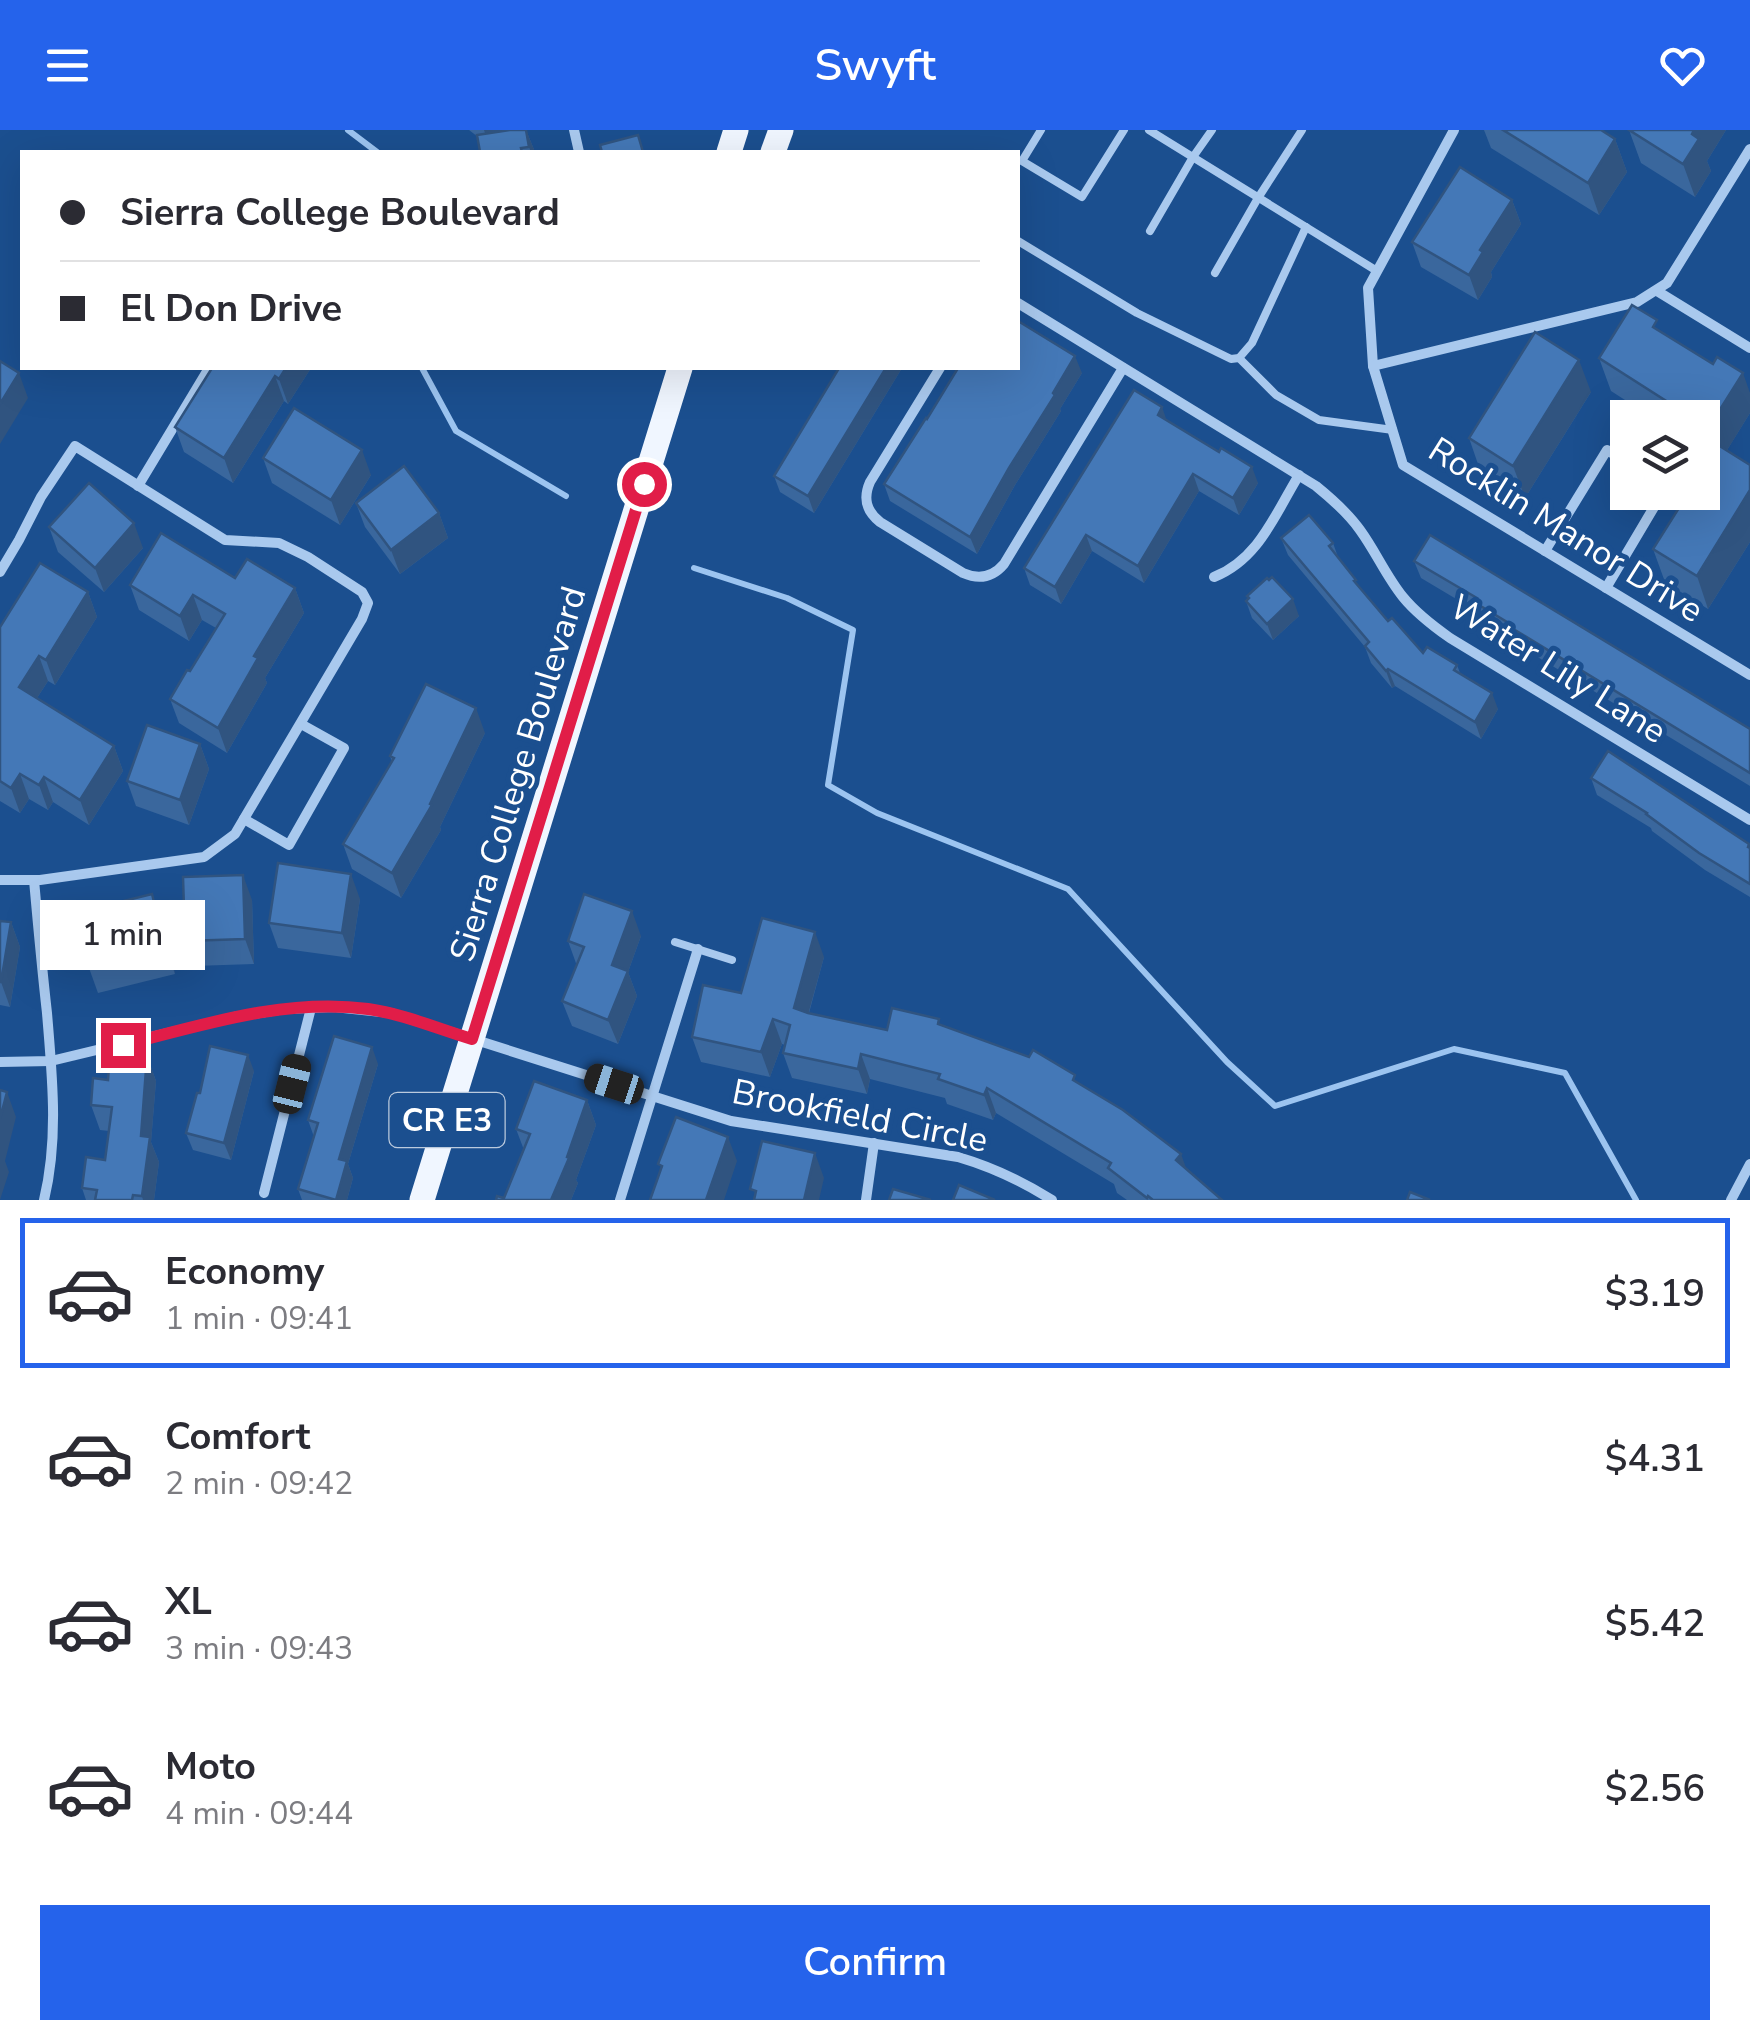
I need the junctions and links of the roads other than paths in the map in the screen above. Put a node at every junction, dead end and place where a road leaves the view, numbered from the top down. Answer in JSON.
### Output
{"nodes":[{"id":1,"x":1041,"y":130,"type":"edge"},
{"id":2,"x":1124,"y":130,"type":"edge"},
{"id":3,"x":1149,"y":130,"type":"edge"},
{"id":4,"x":1212,"y":130,"type":"edge"},
{"id":5,"x":1302,"y":130,"type":"edge"},
{"id":6,"x":1454,"y":130,"type":"edge"},
{"id":7,"x":1750,"y":149,"type":"edge"},
{"id":8,"x":1193,"y":157,"type":"junction"},
{"id":9,"x":1258,"y":198,"type":"junction"},
{"id":10,"x":1306,"y":227,"type":"junction"},
{"id":11,"x":1150,"y":231,"type":"dead end"},
{"id":12,"x":1020,"y":242,"type":"edge"},
{"id":13,"x":1377,"y":272,"type":"junction"},
{"id":14,"x":1215,"y":273,"type":"dead end"},
{"id":15,"x":1657,"y":291,"type":"junction"},
{"id":16,"x":1020,"y":305,"type":"edge"},
{"id":17,"x":1750,"y":348,"type":"edge"},
{"id":18,"x":1239,"y":358,"type":"junction"},
{"id":19,"x":1373,"y":366,"type":"junction"},
{"id":20,"x":1123,"y":368,"type":"junction"},
{"id":21,"x":208,"y":370,"type":"edge"},
{"id":22,"x":679,"y":370,"type":"edge"},
{"id":23,"x":939,"y":370,"type":"edge"},
{"id":24,"x":1393,"y":430,"type":"junction"},
{"id":25,"x":1610,"y":452,"type":"edge"},
{"id":26,"x":1300,"y":475,"type":"junction"},
{"id":27,"x":138,"y":486,"type":"junction"},
{"id":28,"x":1652,"y":510,"type":"edge"},
{"id":29,"x":1545,"y":551,"type":"junction"},
{"id":30,"x":0,"y":572,"type":"edge"},
{"id":31,"x":1214,"y":577,"type":"dead end"},
{"id":32,"x":1606,"y":588,"type":"junction"},
{"id":33,"x":1750,"y":675,"type":"edge"},
{"id":34,"x":300,"y":724,"type":"junction"},
{"id":35,"x":244,"y":819,"type":"junction"},
{"id":36,"x":1750,"y":820,"type":"edge"},
{"id":37,"x":0,"y":880,"type":"edge"},
{"id":38,"x":34,"y":880,"type":"junction"},
{"id":39,"x":676,"y":942,"type":"dead end"},
{"id":40,"x":698,"y":949,"type":"junction"},
{"id":41,"x":732,"y":960,"type":"dead end"},
{"id":42,"x":311,"y":1008,"type":"junction"},
{"id":43,"x":472,"y":1039,"type":"junction"},
{"id":44,"x":51,"y":1061,"type":"junction"},
{"id":45,"x":0,"y":1062,"type":"edge"},
{"id":46,"x":652,"y":1096,"type":"junction"},
{"id":47,"x":874,"y":1142,"type":"junction"},
{"id":48,"x":1750,"y":1164,"type":"edge"},
{"id":49,"x":264,"y":1194,"type":"dead end"},
{"id":50,"x":44,"y":1200,"type":"edge"},
{"id":51,"x":422,"y":1200,"type":"edge"},
{"id":52,"x":620,"y":1200,"type":"edge"},
{"id":53,"x":866,"y":1200,"type":"edge"},
{"id":54,"x":1052,"y":1200,"type":"edge"},
{"id":55,"x":1731,"y":1200,"type":"edge"}],
"edges":[{"from":1,"to":2,"type":"lane"},
{"from":3,"to":8,"type":"lane"},
{"from":4,"to":8,"type":"lane"},
{"from":5,"to":9,"type":"lane"},
{"from":6,"to":13,"type":"street","name":"Rocklin Manor Drive"},
{"from":7,"to":15,"type":"street"},
{"from":8,"to":9,"type":"lane"},
{"from":8,"to":11,"type":"lane"},
{"from":9,"to":10,"type":"lane"},
{"from":9,"to":14,"type":"lane"},
{"from":10,"to":13,"type":"lane"},
{"from":10,"to":18,"type":"lane"},
{"from":12,"to":18,"type":"lane"},
{"from":13,"to":19,"type":"street","name":"Rocklin Manor Drive"},
{"from":15,"to":17,"type":"street"},
{"from":15,"to":19,"type":"street"},
{"from":16,"to":20,"type":"street","name":"Water Lily Lane"},
{"from":18,"to":24,"type":"lane"},
{"from":19,"to":24,"type":"street","name":"Rocklin Manor Drive"},
{"from":20,"to":23,"type":"street"},
{"from":20,"to":26,"type":"street","name":"Water Lily Lane"},
{"from":21,"to":27,"type":"street"},
{"from":22,"to":43,"type":"main road","name":"Sierra College Boulevard","number":"CR E3"},
{"from":24,"to":29,"type":"street","name":"Rocklin Manor Drive"},
{"from":25,"to":29,"type":"street"},
{"from":26,"to":31,"type":"street"},
{"from":26,"to":36,"type":"street","name":"Water Lily Lane"},
{"from":27,"to":30,"type":"street"},
{"from":27,"to":34,"type":"street"},
{"from":28,"to":32,"type":"street"},
{"from":29,"to":32,"type":"street","name":"Rocklin Manor Drive"},
{"from":32,"to":33,"type":"street","name":"Rocklin Manor Drive"},
{"from":34,"to":35,"type":"street"},
{"from":34,"to":35,"type":"street"},
{"from":35,"to":38,"type":"street"},
{"from":37,"to":38,"type":"street"},
{"from":38,"to":44,"type":"street"},
{"from":39,"to":40,"type":"lane"},
{"from":40,"to":41,"type":"lane"},
{"from":40,"to":46,"type":"street"},
{"from":42,"to":43,"type":"street","name":"Brookfield Circle"},
{"from":42,"to":44,"type":"street","name":"Brookfield Circle"},
{"from":42,"to":49,"type":"street"},
{"from":43,"to":46,"type":"street","name":"Brookfield Circle"},
{"from":43,"to":51,"type":"main road","name":"Sierra College Boulevard","number":"CR E3"},
{"from":44,"to":45,"type":"street","name":"Brookfield Circle"},
{"from":44,"to":50,"type":"street"},
{"from":46,"to":47,"type":"street","name":"Brookfield Circle"},
{"from":46,"to":52,"type":"street"},
{"from":47,"to":53,"type":"street"},
{"from":47,"to":54,"type":"street","name":"Brookfield Circle"},
{"from":48,"to":55,"type":"street"}]}
